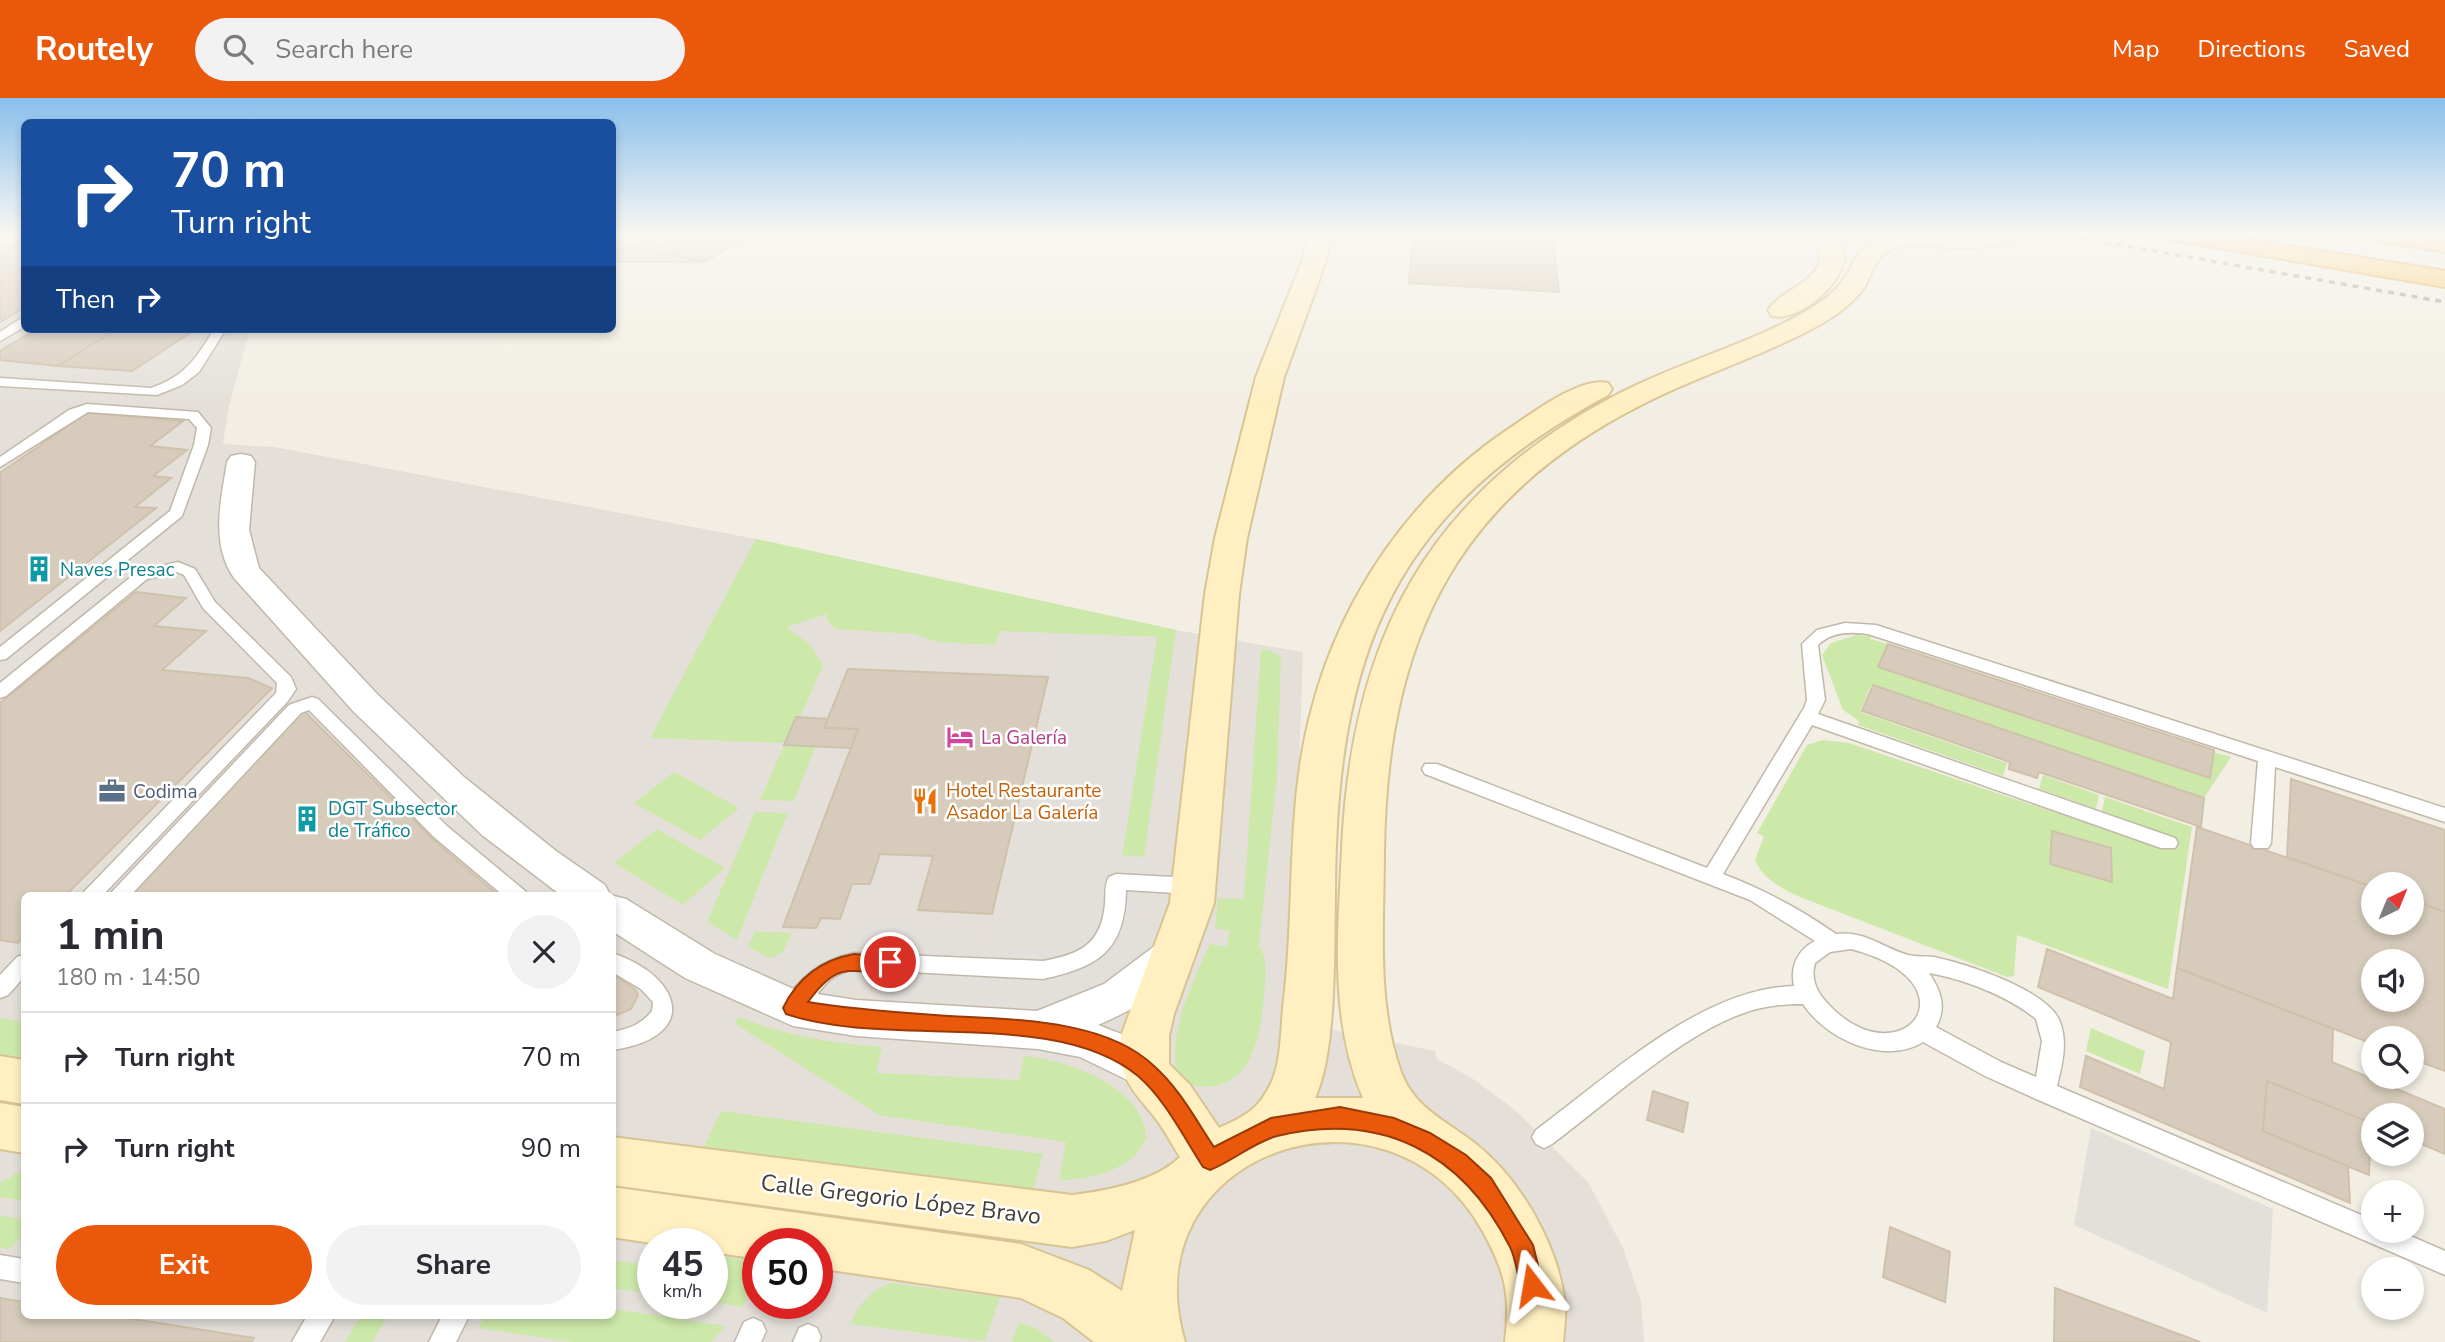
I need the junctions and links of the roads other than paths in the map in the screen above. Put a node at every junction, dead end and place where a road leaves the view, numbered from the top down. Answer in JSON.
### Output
{"nodes":[{"id":1,"x":1302,"y":292,"type":"edge"},
{"id":2,"x":1807,"y":292,"type":"edge"},
{"id":3,"x":1847,"y":292,"type":"edge"},
{"id":4,"x":21,"y":325,"type":"edge"},
{"id":5,"x":218,"y":333,"type":"edge"},
{"id":6,"x":0,"y":337,"type":"edge"},
{"id":7,"x":0,"y":382,"type":"edge"},
{"id":8,"x":241,"y":462,"type":"dead end"},
{"id":9,"x":0,"y":463,"type":"edge"},
{"id":10,"x":0,"y":655,"type":"edge"},
{"id":11,"x":0,"y":692,"type":"edge"},
{"id":12,"x":1808,"y":717,"type":"junction"},
{"id":13,"x":2267,"y":758,"type":"junction"},
{"id":14,"x":1431,"y":769,"type":"dead end"},
{"id":15,"x":2445,"y":815,"type":"edge"},
{"id":16,"x":2168,"y":843,"type":"dead end"},
{"id":17,"x":2261,"y":843,"type":"dead end"},
{"id":18,"x":1712,"y":877,"type":"junction"},
{"id":19,"x":1193,"y":886,"type":"junction"},
{"id":20,"x":94,"y":892,"type":"edge"},
{"id":21,"x":122,"y":892,"type":"edge"},
{"id":22,"x":512,"y":892,"type":"edge"},
{"id":23,"x":586,"y":892,"type":"edge"},
{"id":24,"x":616,"y":913,"type":"edge"},
{"id":25,"x":1832,"y":942,"type":"junction"},
{"id":26,"x":1175,"y":954,"type":"junction"},
{"id":27,"x":1904,"y":963,"type":"junction"},
{"id":28,"x":616,"y":964,"type":"edge"},
{"id":29,"x":1808,"y":995,"type":"junction"},
{"id":30,"x":793,"y":1008,"type":"junction"},
{"id":31,"x":1038,"y":1030,"type":"junction"},
{"id":32,"x":1922,"y":1030,"type":"junction"},
{"id":33,"x":616,"y":1040,"type":"edge"},
{"id":34,"x":1146,"y":1070,"type":"junction"},
{"id":35,"x":0,"y":1078,"type":"edge"},
{"id":36,"x":21,"y":1082,"type":"edge"},
{"id":37,"x":2044,"y":1092,"type":"junction"},
{"id":38,"x":0,"y":1126,"type":"edge"},
{"id":39,"x":1271,"y":1127,"type":"junction"},
{"id":40,"x":21,"y":1130,"type":"edge"},
{"id":41,"x":1544,"y":1137,"type":"dead end"},
{"id":42,"x":1423,"y":1139,"type":"junction"},
{"id":43,"x":616,"y":1162,"type":"edge"},
{"id":44,"x":1198,"y":1173,"type":"junction"},
{"id":45,"x":616,"y":1213,"type":"edge"},
{"id":46,"x":2445,"y":1263,"type":"edge"},
{"id":47,"x":0,"y":1267,"type":"edge"},
{"id":48,"x":21,"y":1270,"type":"edge"},
{"id":49,"x":317,"y":1319,"type":"edge"},
{"id":50,"x":454,"y":1319,"type":"edge"},
{"id":51,"x":305,"y":1342,"type":"edge"},
{"id":52,"x":442,"y":1342,"type":"edge"},
{"id":53,"x":1135,"y":1342,"type":"edge"},
{"id":54,"x":1156,"y":1342,"type":"edge"},
{"id":55,"x":1534,"y":1342,"type":"edge"}],
"edges":[{"from":1,"to":19,"type":"main road"},
{"from":2,"to":39,"type":"main road"},
{"from":3,"to":42,"type":"main road"},
{"from":4,"to":6,"type":"lane"},
{"from":5,"to":7,"type":"lane"},
{"from":8,"to":23,"type":"street"},
{"from":9,"to":10,"type":"lane"},
{"from":11,"to":20,"type":"lane"},
{"from":12,"to":13,"type":"lane"},
{"from":12,"to":16,"type":"lane"},
{"from":12,"to":18,"type":"lane"},
{"from":13,"to":15,"type":"lane"},
{"from":13,"to":17,"type":"lane"},
{"from":14,"to":18,"type":"lane"},
{"from":18,"to":25,"type":"lane"},
{"from":19,"to":26,"type":"main road"},
{"from":19,"to":30,"type":"lane"},
{"from":21,"to":22,"type":"lane"},
{"from":24,"to":30,"type":"street"},
{"from":25,"to":27,"type":"lane"},
{"from":25,"to":29,"type":"lane"},
{"from":26,"to":31,"type":"street"},
{"from":26,"to":34,"type":"main road"},
{"from":27,"to":32,"type":"lane"},
{"from":27,"to":37,"type":"lane"},
{"from":28,"to":33,"type":"lane"},
{"from":29,"to":32,"type":"lane"},
{"from":29,"to":41,"type":"lane"},
{"from":30,"to":31,"type":"street"},
{"from":31,"to":34,"type":"street"},
{"from":32,"to":37,"type":"lane"},
{"from":34,"to":44,"type":"main road"},
{"from":35,"to":36,"type":"main road"},
{"from":37,"to":46,"type":"lane"},
{"from":38,"to":40,"type":"main road"},
{"from":39,"to":42,"type":"main road"},
{"from":39,"to":44,"type":"main road","name":"Calle Gregorio López Bravo"},
{"from":42,"to":55,"type":"main road"},
{"from":43,"to":44,"type":"main road","name":"Calle Gregorio López Bravo"},
{"from":44,"to":54,"type":"main road"},
{"from":45,"to":53,"type":"main road"},
{"from":47,"to":48,"type":"lane"},
{"from":49,"to":51,"type":"lane"},
{"from":50,"to":52,"type":"lane"}]}
